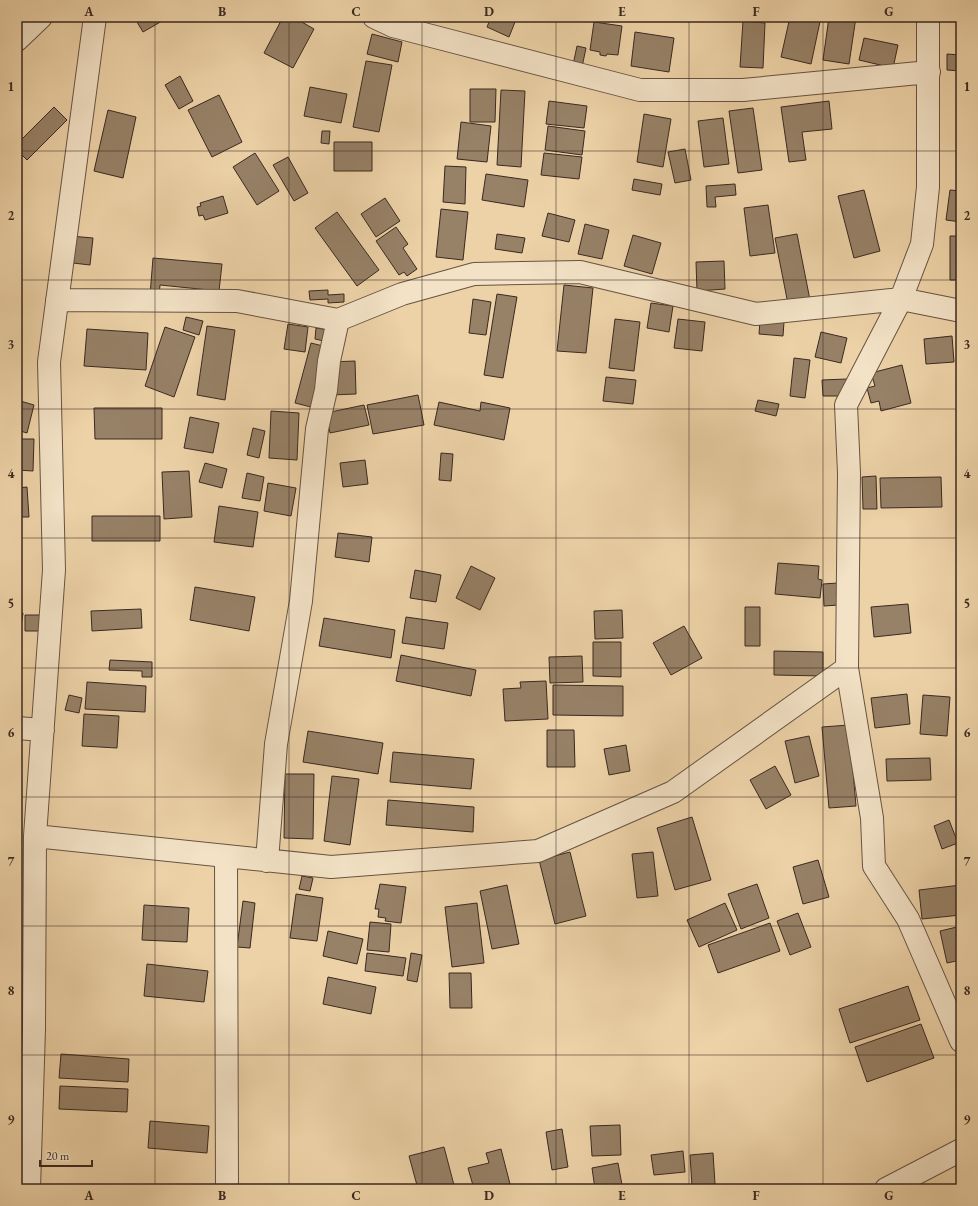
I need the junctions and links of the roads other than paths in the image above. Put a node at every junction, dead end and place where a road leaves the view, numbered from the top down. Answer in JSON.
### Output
{"nodes":[{"id":1,"x":41,"y":17,"type":"edge"},
{"id":2,"x":95,"y":17,"type":"edge"},
{"id":3,"x":374,"y":17,"type":"edge"},
{"id":4,"x":928,"y":17,"type":"edge"},
{"id":5,"x":17,"y":40,"type":"edge"},
{"id":6,"x":930,"y":72,"type":"junction"},
{"id":7,"x":901,"y":299,"type":"junction"},
{"id":8,"x":57,"y":300,"type":"junction"},
{"id":9,"x":961,"y":311,"type":"edge"},
{"id":10,"x":338,"y":320,"type":"junction"},
{"id":11,"x":847,"y":668,"type":"junction"},
{"id":12,"x":17,"y":728,"type":"edge"},
{"id":13,"x":43,"y":730,"type":"junction"},
{"id":14,"x":35,"y":836,"type":"junction"},
{"id":15,"x":226,"y":856,"type":"junction"},
{"id":16,"x":268,"y":861,"type":"junction"},
{"id":17,"x":25,"y":1028,"type":"edge"},
{"id":18,"x":961,"y":1041,"type":"edge"},
{"id":19,"x":961,"y":1150,"type":"edge"},
{"id":20,"x":29,"y":1189,"type":"edge"},
{"id":21,"x":227,"y":1189,"type":"edge"},
{"id":22,"x":886,"y":1189,"type":"edge"}],
"edges":[{"from":1,"to":5,"type":"street"},
{"from":2,"to":8,"type":"street"},
{"from":3,"to":6,"type":"street"},
{"from":4,"to":6,"type":"street"},
{"from":6,"to":7,"type":"street"},
{"from":7,"to":9,"type":"street"},
{"from":7,"to":10,"type":"street"},
{"from":7,"to":11,"type":"street"},
{"from":8,"to":10,"type":"street"},
{"from":8,"to":13,"type":"street"},
{"from":10,"to":16,"type":"street"},
{"from":11,"to":16,"type":"street"},
{"from":11,"to":18,"type":"street"},
{"from":12,"to":13,"type":"street"},
{"from":13,"to":14,"type":"street"},
{"from":14,"to":15,"type":"street"},
{"from":14,"to":17,"type":"street"},
{"from":15,"to":16,"type":"street"},
{"from":15,"to":21,"type":"street"},
{"from":17,"to":20,"type":"street"},
{"from":19,"to":22,"type":"street"}]}
